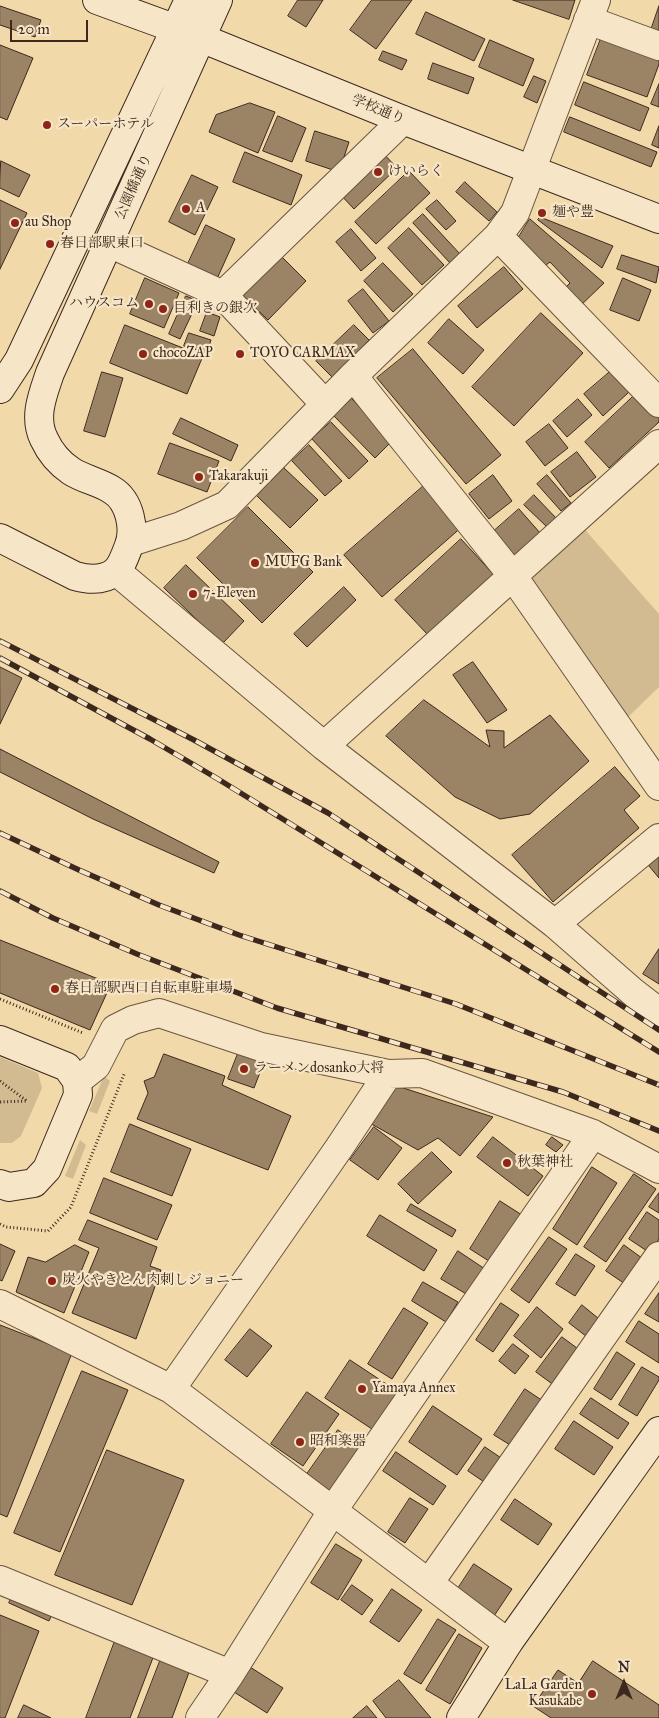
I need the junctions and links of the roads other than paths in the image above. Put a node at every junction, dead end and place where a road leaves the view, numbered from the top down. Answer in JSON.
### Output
{"nodes":[{"id":1,"x":97,"y":0,"type":"edge"},
{"id":2,"x":189,"y":0,"type":"edge"},
{"id":3,"x":218,"y":0,"type":"edge"},
{"id":4,"x":592,"y":10,"type":"edge"},
{"id":5,"x":176,"y":29,"type":"junction"},
{"id":6,"x":201,"y":38,"type":"junction"},
{"id":7,"x":659,"y":46,"type":"edge"},
{"id":8,"x":403,"y":120,"type":"junction"},
{"id":9,"x":532,"y":169,"type":"junction"},
{"id":10,"x":659,"y":219,"type":"edge"},
{"id":11,"x":498,"y":236,"type":"junction"},
{"id":12,"x":109,"y":244,"type":"junction"},
{"id":13,"x":223,"y":295,"type":"junction"},
{"id":14,"x":352,"y":376,"type":"junction"},
{"id":15,"x":0,"y":389,"type":"edge"},
{"id":16,"x":659,"y":403,"type":"edge"},
{"id":17,"x":325,"y":404,"type":"junction"},
{"id":18,"x":659,"y":444,"type":"edge"},
{"id":19,"x":0,"y":538,"type":"edge"},
{"id":20,"x":131,"y":542,"type":"junction"},
{"id":21,"x":116,"y":571,"type":"junction"},
{"id":22,"x":512,"y":575,"type":"junction"},
{"id":23,"x":324,"y":746,"type":"junction"},
{"id":24,"x":659,"y":786,"type":"edge"},
{"id":25,"x":659,"y":838,"type":"edge"},
{"id":26,"x":555,"y":924,"type":"junction"},
{"id":27,"x":659,"y":1012,"type":"edge"},
{"id":28,"x":0,"y":1040,"type":"edge"},
{"id":29,"x":388,"y":1074,"type":"junction"},
{"id":30,"x":78,"y":1081,"type":"junction"},
{"id":31,"x":593,"y":1134,"type":"junction"},
{"id":32,"x":659,"y":1170,"type":"edge"},
{"id":33,"x":0,"y":1184,"type":"edge"},
{"id":34,"x":659,"y":1256,"type":"edge"},
{"id":35,"x":0,"y":1304,"type":"edge"},
{"id":36,"x":171,"y":1389,"type":"junction"},
{"id":37,"x":659,"y":1431,"type":"edge"},
{"id":38,"x":333,"y":1510,"type":"junction"},
{"id":39,"x":0,"y":1580,"type":"edge"},
{"id":40,"x":429,"y":1583,"type":"junction"},
{"id":41,"x":508,"y":1643,"type":"junction"},
{"id":42,"x":230,"y":1674,"type":"junction"},
{"id":43,"x":200,"y":1718,"type":"edge"},
{"id":44,"x":461,"y":1718,"type":"edge"}],
"edges":[{"from":1,"to":5,"type":"street","name":"学校通り"},
{"from":2,"to":5,"type":"street"},
{"from":3,"to":6,"type":"street","name":"公園橋通り"},
{"from":4,"to":7,"type":"street"},
{"from":4,"to":9,"type":"street"},
{"from":5,"to":6,"type":"street","name":"学校通り"},
{"from":5,"to":15,"type":"street"},
{"from":6,"to":8,"type":"street","name":"学校通り"},
{"from":6,"to":12,"type":"street","name":"公園橋通り"},
{"from":8,"to":9,"type":"street","name":"学校通り"},
{"from":8,"to":13,"type":"street"},
{"from":9,"to":10,"type":"street","name":"学校通り"},
{"from":9,"to":11,"type":"street"},
{"from":11,"to":14,"type":"street"},
{"from":11,"to":16,"type":"street"},
{"from":12,"to":13,"type":"street"},
{"from":12,"to":20,"type":"street","name":"公園橋通り"},
{"from":13,"to":17,"type":"street"},
{"from":14,"to":17,"type":"street"},
{"from":14,"to":22,"type":"street"},
{"from":17,"to":20,"type":"street"},
{"from":18,"to":22,"type":"street"},
{"from":19,"to":21,"type":"street"},
{"from":20,"to":21,"type":"street"},
{"from":21,"to":23,"type":"street"},
{"from":22,"to":23,"type":"street"},
{"from":22,"to":24,"type":"street"},
{"from":23,"to":26,"type":"street"},
{"from":25,"to":26,"type":"street"},
{"from":26,"to":27,"type":"street"},
{"from":28,"to":30,"type":"street"},
{"from":29,"to":30,"type":"street"},
{"from":29,"to":31,"type":"street"},
{"from":29,"to":36,"type":"street"},
{"from":30,"to":33,"type":"street"},
{"from":31,"to":32,"type":"street"},
{"from":31,"to":38,"type":"street"},
{"from":34,"to":40,"type":"street"},
{"from":35,"to":36,"type":"street"},
{"from":36,"to":38,"type":"street"},
{"from":37,"to":41,"type":"street"},
{"from":38,"to":40,"type":"street"},
{"from":38,"to":42,"type":"street"},
{"from":39,"to":42,"type":"street"},
{"from":40,"to":41,"type":"street"},
{"from":41,"to":44,"type":"street"},
{"from":42,"to":43,"type":"street"}]}
